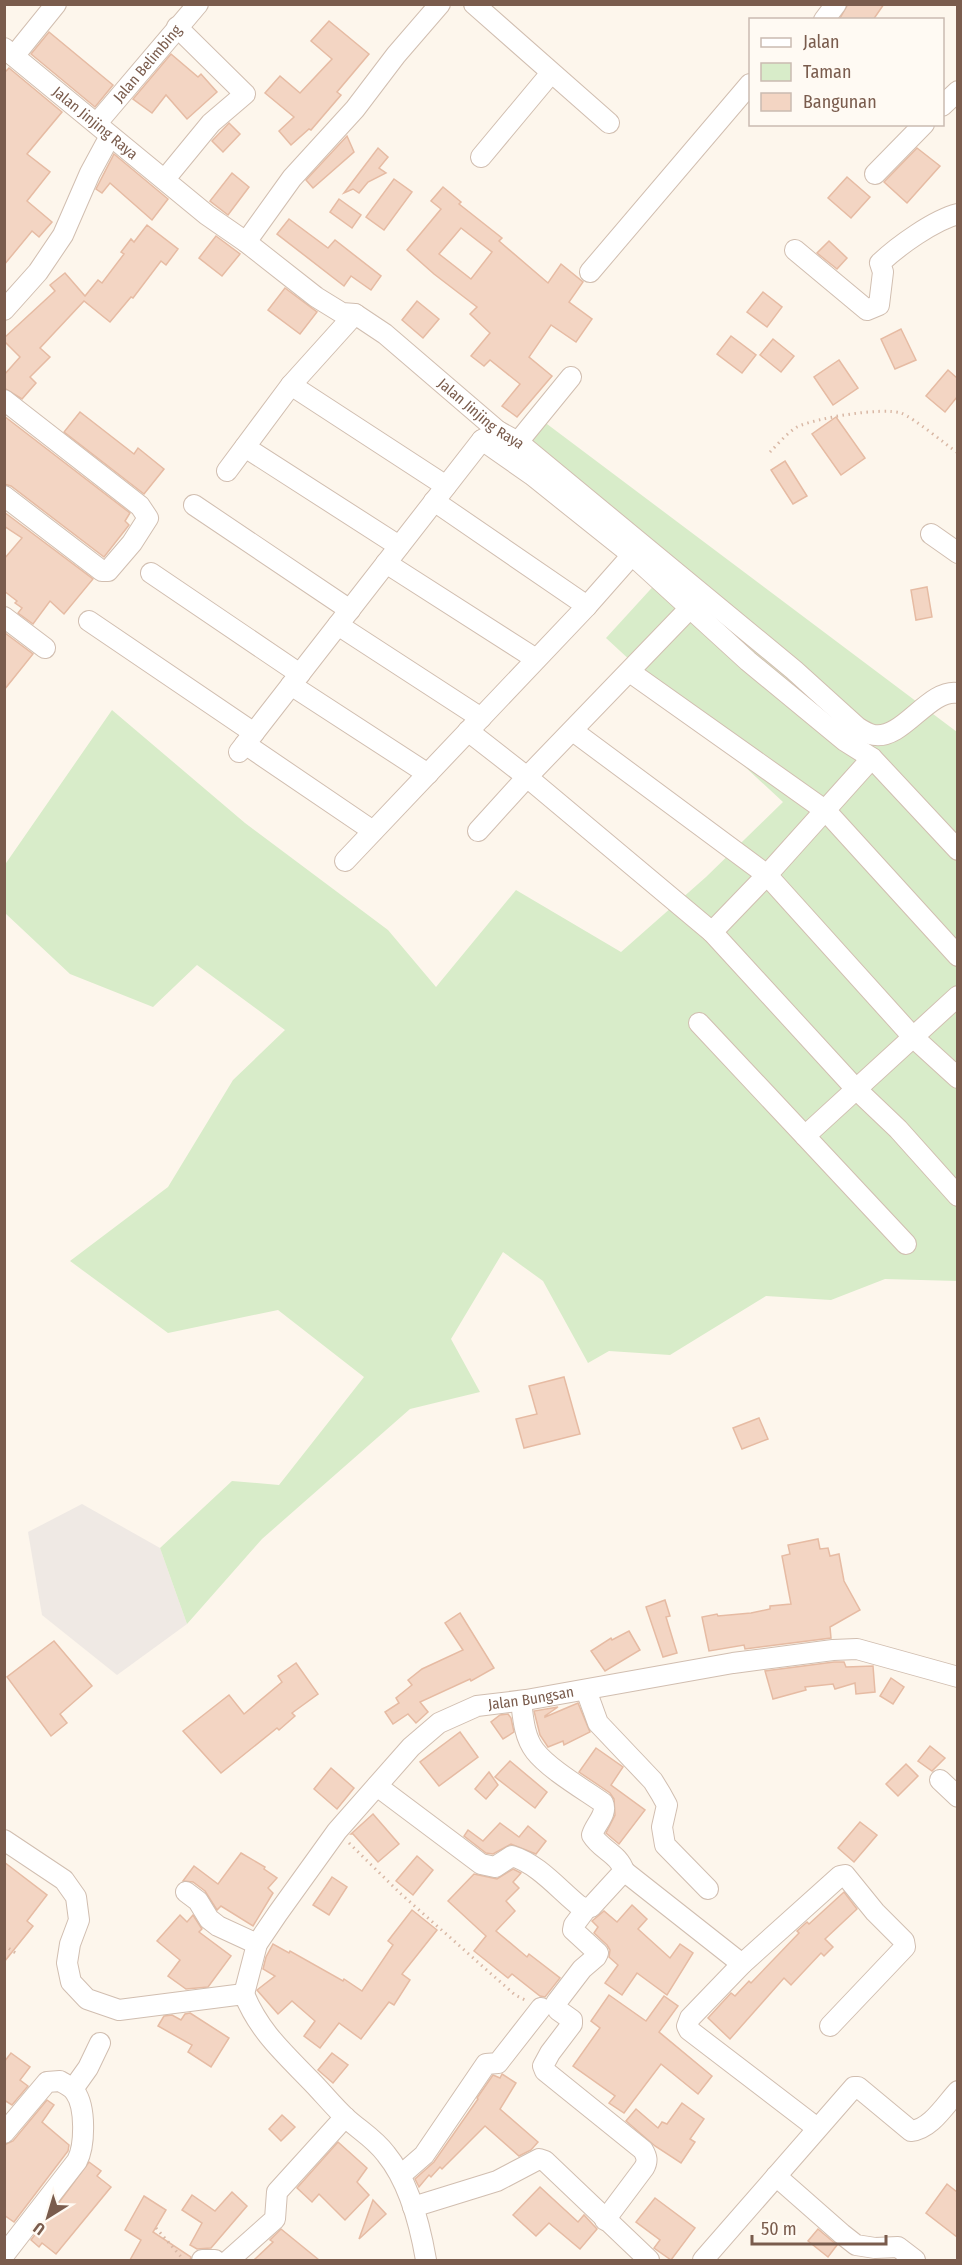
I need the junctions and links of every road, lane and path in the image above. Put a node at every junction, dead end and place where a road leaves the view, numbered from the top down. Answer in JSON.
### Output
{"nodes":[{"id":1,"x":56,"y":4,"type":"edge"},
{"id":2,"x":198,"y":4,"type":"edge"},
{"id":3,"x":440,"y":4,"type":"edge"},
{"id":4,"x":474,"y":4,"type":"edge"},
{"id":5,"x":836,"y":4,"type":"edge"},
{"id":6,"x":826,"y":18,"type":"edge"},
{"id":7,"x":177,"y":27,"type":"junction"},
{"id":8,"x":9,"y":52,"type":"edge"},
{"id":9,"x":551,"y":73,"type":"junction"},
{"id":10,"x":749,"y":85,"type":"edge"},
{"id":11,"x":957,"y":92,"type":"edge"},
{"id":12,"x":944,"y":104,"type":"edge"},
{"id":13,"x":609,"y":123,"type":"dead end"},
{"id":14,"x":922,"y":126,"type":"edge"},
{"id":15,"x":103,"y":129,"type":"junction"},
{"id":16,"x":481,"y":157,"type":"dead end"},
{"id":17,"x":874,"y":174,"type":"dead end"},
{"id":18,"x":165,"y":179,"type":"junction"},
{"id":19,"x":957,"y":214,"type":"edge"},
{"id":20,"x":246,"y":242,"type":"junction"},
{"id":21,"x":795,"y":250,"type":"dead end"},
{"id":22,"x":590,"y":272,"type":"dead end"},
{"id":23,"x":4,"y":310,"type":"edge"},
{"id":24,"x":355,"y":314,"type":"junction"},
{"id":25,"x":571,"y":376,"type":"dead end"},
{"id":26,"x":291,"y":385,"type":"junction"},
{"id":27,"x":4,"y":400,"type":"edge"},
{"id":28,"x":490,"y":436,"type":"junction"},
{"id":29,"x":518,"y":442,"type":"junction"},
{"id":30,"x":245,"y":447,"type":"junction"},
{"id":31,"x":770,"y":452,"type":"dead end"},
{"id":32,"x":957,"y":453,"type":"edge"},
{"id":33,"x":227,"y":471,"type":"dead end"},
{"id":34,"x":440,"y":494,"type":"junction"},
{"id":35,"x":4,"y":496,"type":"edge"},
{"id":36,"x":194,"y":505,"type":"dead end"},
{"id":37,"x":931,"y":534,"type":"dead end"},
{"id":38,"x":399,"y":546,"type":"junction"},
{"id":39,"x":957,"y":552,"type":"edge"},
{"id":40,"x":632,"y":555,"type":"junction"},
{"id":41,"x":386,"y":563,"type":"junction"},
{"id":42,"x":152,"y":573,"type":"dead end"},
{"id":43,"x":587,"y":606,"type":"junction"},
{"id":44,"x":690,"y":608,"type":"junction"},
{"id":45,"x":4,"y":617,"type":"edge"},
{"id":46,"x":344,"y":617,"type":"junction"},
{"id":47,"x":89,"y":621,"type":"dead end"},
{"id":48,"x":45,"y":648,"type":"dead end"},
{"id":49,"x":536,"y":659,"type":"junction"},
{"id":50,"x":630,"y":672,"type":"junction"},
{"id":51,"x":296,"y":680,"type":"junction"},
{"id":52,"x":957,"y":693,"type":"edge"},
{"id":53,"x":475,"y":725,"type":"junction"},
{"id":54,"x":573,"y":731,"type":"junction"},
{"id":55,"x":246,"y":743,"type":"junction"},
{"id":56,"x":872,"y":758,"type":"junction"},
{"id":57,"x":428,"y":774,"type":"junction"},
{"id":58,"x":527,"y":777,"type":"junction"},
{"id":59,"x":825,"y":811,"type":"junction"},
{"id":60,"x":373,"y":831,"type":"junction"},
{"id":61,"x":478,"y":831,"type":"dead end"},
{"id":62,"x":957,"y":850,"type":"edge"},
{"id":63,"x":345,"y":861,"type":"dead end"},
{"id":64,"x":767,"y":875,"type":"junction"},
{"id":65,"x":712,"y":932,"type":"junction"},
{"id":66,"x":957,"y":956,"type":"edge"},
{"id":67,"x":957,"y":996,"type":"edge"},
{"id":68,"x":699,"y":1023,"type":"dead end"},
{"id":69,"x":913,"y":1036,"type":"junction"},
{"id":70,"x":957,"y":1078,"type":"edge"},
{"id":71,"x":856,"y":1089,"type":"junction"},
{"id":72,"x":805,"y":1136,"type":"junction"},
{"id":73,"x":957,"y":1196,"type":"edge"},
{"id":74,"x":906,"y":1244,"type":"dead end"},
{"id":75,"x":957,"y":1677,"type":"edge"},
{"id":76,"x":586,"y":1690,"type":"junction"},
{"id":77,"x":521,"y":1701,"type":"junction"},
{"id":78,"x":940,"y":1780,"type":"dead end"},
{"id":79,"x":377,"y":1786,"type":"junction"},
{"id":80,"x":957,"y":1797,"type":"edge"},
{"id":81,"x":337,"y":1831,"type":"junction"},
{"id":82,"x":4,"y":1840,"type":"edge"},
{"id":83,"x":624,"y":1871,"type":"junction"},
{"id":84,"x":708,"y":1890,"type":"dead end"},
{"id":85,"x":186,"y":1892,"type":"dead end"},
{"id":86,"x":586,"y":1909,"type":"junction"},
{"id":87,"x":257,"y":1944,"type":"junction"},
{"id":88,"x":4,"y":1945,"type":"edge"},
{"id":89,"x":17,"y":1954,"type":"dead end"},
{"id":90,"x":742,"y":1964,"type":"junction"},
{"id":91,"x":244,"y":1994,"type":"junction"},
{"id":92,"x":541,"y":2008,"type":"joint"},
{"id":93,"x":830,"y":2026,"type":"dead end"},
{"id":94,"x":100,"y":2043,"type":"dead end"},
{"id":95,"x":66,"y":2085,"type":"junction"},
{"id":96,"x":957,"y":2091,"type":"edge"},
{"id":97,"x":345,"y":2117,"type":"junction"},
{"id":98,"x":817,"y":2128,"type":"junction"},
{"id":99,"x":4,"y":2133,"type":"edge"},
{"id":100,"x":401,"y":2175,"type":"junction"},
{"id":101,"x":776,"y":2176,"type":"junction"},
{"id":102,"x":413,"y":2207,"type":"junction"},
{"id":103,"x":605,"y":2220,"type":"junction"},
{"id":104,"x":156,"y":2228,"type":"dead end"},
{"id":105,"x":4,"y":2255,"type":"edge"},
{"id":106,"x":184,"y":2260,"type":"edge"},
{"id":107,"x":201,"y":2260,"type":"edge"},
{"id":108,"x":215,"y":2260,"type":"edge"},
{"id":109,"x":229,"y":2260,"type":"edge"},
{"id":110,"x":426,"y":2260,"type":"edge"},
{"id":111,"x":649,"y":2260,"type":"edge"},
{"id":112,"x":703,"y":2260,"type":"edge"},
{"id":113,"x":915,"y":2260,"type":"edge"}],
"edges":[{"from":1,"to":8,"type":"street"},
{"from":2,"to":7,"type":"street","name":"Jalan Belimbing"},
{"from":3,"to":20,"type":"street"},
{"from":4,"to":9,"type":"street"},
{"from":5,"to":6,"type":"street"},
{"from":7,"to":15,"type":"street","name":"Jalan Belimbing"},
{"from":7,"to":18,"type":"street"},
{"from":8,"to":15,"type":"street","name":"Jalan Jinjing Raya"},
{"from":9,"to":13,"type":"street"},
{"from":9,"to":16,"type":"street"},
{"from":10,"to":22,"type":"street"},
{"from":11,"to":12,"type":"street"},
{"from":14,"to":17,"type":"street"},
{"from":15,"to":18,"type":"street","name":"Jalan Jinjing Raya"},
{"from":15,"to":23,"type":"street","name":"Jalan Belimbing"},
{"from":18,"to":20,"type":"street","name":"Jalan Jinjing Raya"},
{"from":19,"to":21,"type":"street"},
{"from":20,"to":24,"type":"street","name":"Jalan Jinjing Raya"},
{"from":24,"to":26,"type":"street"},
{"from":24,"to":28,"type":"street","name":"Jalan Jinjing Raya"},
{"from":25,"to":29,"type":"street"},
{"from":26,"to":30,"type":"street"},
{"from":26,"to":34,"type":"street"},
{"from":27,"to":35,"type":"street"},
{"from":28,"to":29,"type":"street","name":"Jalan Jinjing Raya"},
{"from":28,"to":34,"type":"street"},
{"from":28,"to":40,"type":"street"},
{"from":29,"to":52,"type":"street","name":"Jalan Jinjing Raya"},
{"from":30,"to":33,"type":"street"},
{"from":30,"to":38,"type":"street"},
{"from":31,"to":32,"type":"path"},
{"from":34,"to":38,"type":"street"},
{"from":34,"to":43,"type":"street"},
{"from":36,"to":46,"type":"street"},
{"from":37,"to":39,"type":"street"},
{"from":38,"to":41,"type":"street"},
{"from":40,"to":43,"type":"street"},
{"from":40,"to":44,"type":"street"},
{"from":41,"to":46,"type":"street"},
{"from":41,"to":49,"type":"street"},
{"from":42,"to":51,"type":"street"},
{"from":43,"to":49,"type":"street"},
{"from":44,"to":50,"type":"street"},
{"from":44,"to":56,"type":"street"},
{"from":45,"to":48,"type":"street"},
{"from":46,"to":51,"type":"street"},
{"from":46,"to":53,"type":"street"},
{"from":47,"to":55,"type":"street"},
{"from":49,"to":53,"type":"street"},
{"from":50,"to":54,"type":"street"},
{"from":50,"to":59,"type":"street"},
{"from":51,"to":55,"type":"street"},
{"from":51,"to":57,"type":"street"},
{"from":53,"to":57,"type":"street"},
{"from":53,"to":58,"type":"street"},
{"from":54,"to":58,"type":"street"},
{"from":54,"to":64,"type":"street"},
{"from":55,"to":60,"type":"street"},
{"from":56,"to":59,"type":"street"},
{"from":56,"to":62,"type":"street"},
{"from":57,"to":60,"type":"street"},
{"from":58,"to":61,"type":"street"},
{"from":58,"to":65,"type":"street"},
{"from":59,"to":64,"type":"street"},
{"from":59,"to":66,"type":"street"},
{"from":60,"to":63,"type":"street"},
{"from":64,"to":65,"type":"street"},
{"from":64,"to":69,"type":"street"},
{"from":65,"to":71,"type":"street"},
{"from":67,"to":69,"type":"street"},
{"from":68,"to":72,"type":"street"},
{"from":69,"to":70,"type":"street"},
{"from":69,"to":71,"type":"street"},
{"from":71,"to":72,"type":"street"},
{"from":71,"to":73,"type":"street"},
{"from":72,"to":74,"type":"street"},
{"from":75,"to":76,"type":"street","name":"Jalan Bungsan"},
{"from":76,"to":77,"type":"street","name":"Jalan Bungsan"},
{"from":76,"to":84,"type":"street"},
{"from":77,"to":79,"type":"street","name":"Jalan Bungsan"},
{"from":77,"to":83,"type":"street"},
{"from":78,"to":80,"type":"street"},
{"from":79,"to":81,"type":"street","name":"Jalan Bungsan"},
{"from":79,"to":86,"type":"street"},
{"from":81,"to":87,"type":"street","name":"Jalan Bungsan"},
{"from":81,"to":92,"type":"path"},
{"from":82,"to":91,"type":"street"},
{"from":83,"to":86,"type":"street"},
{"from":83,"to":90,"type":"street"},
{"from":85,"to":87,"type":"street"},
{"from":86,"to":103,"type":"street"},
{"from":87,"to":91,"type":"street","name":"Jalan Bungsan"},
{"from":88,"to":89,"type":"path"},
{"from":90,"to":93,"type":"street"},
{"from":90,"to":98,"type":"street"},
{"from":91,"to":97,"type":"street"},
{"from":92,"to":100,"type":"street"},
{"from":94,"to":95,"type":"street"},
{"from":95,"to":99,"type":"street"},
{"from":95,"to":105,"type":"street"},
{"from":96,"to":98,"type":"street"},
{"from":97,"to":100,"type":"street"},
{"from":97,"to":109,"type":"street"},
{"from":98,"to":101,"type":"street"},
{"from":100,"to":102,"type":"street"},
{"from":101,"to":112,"type":"street"},
{"from":101,"to":113,"type":"street"},
{"from":102,"to":103,"type":"street"},
{"from":102,"to":110,"type":"street"},
{"from":103,"to":111,"type":"street"},
{"from":104,"to":106,"type":"path"},
{"from":107,"to":108,"type":"street"}]}
